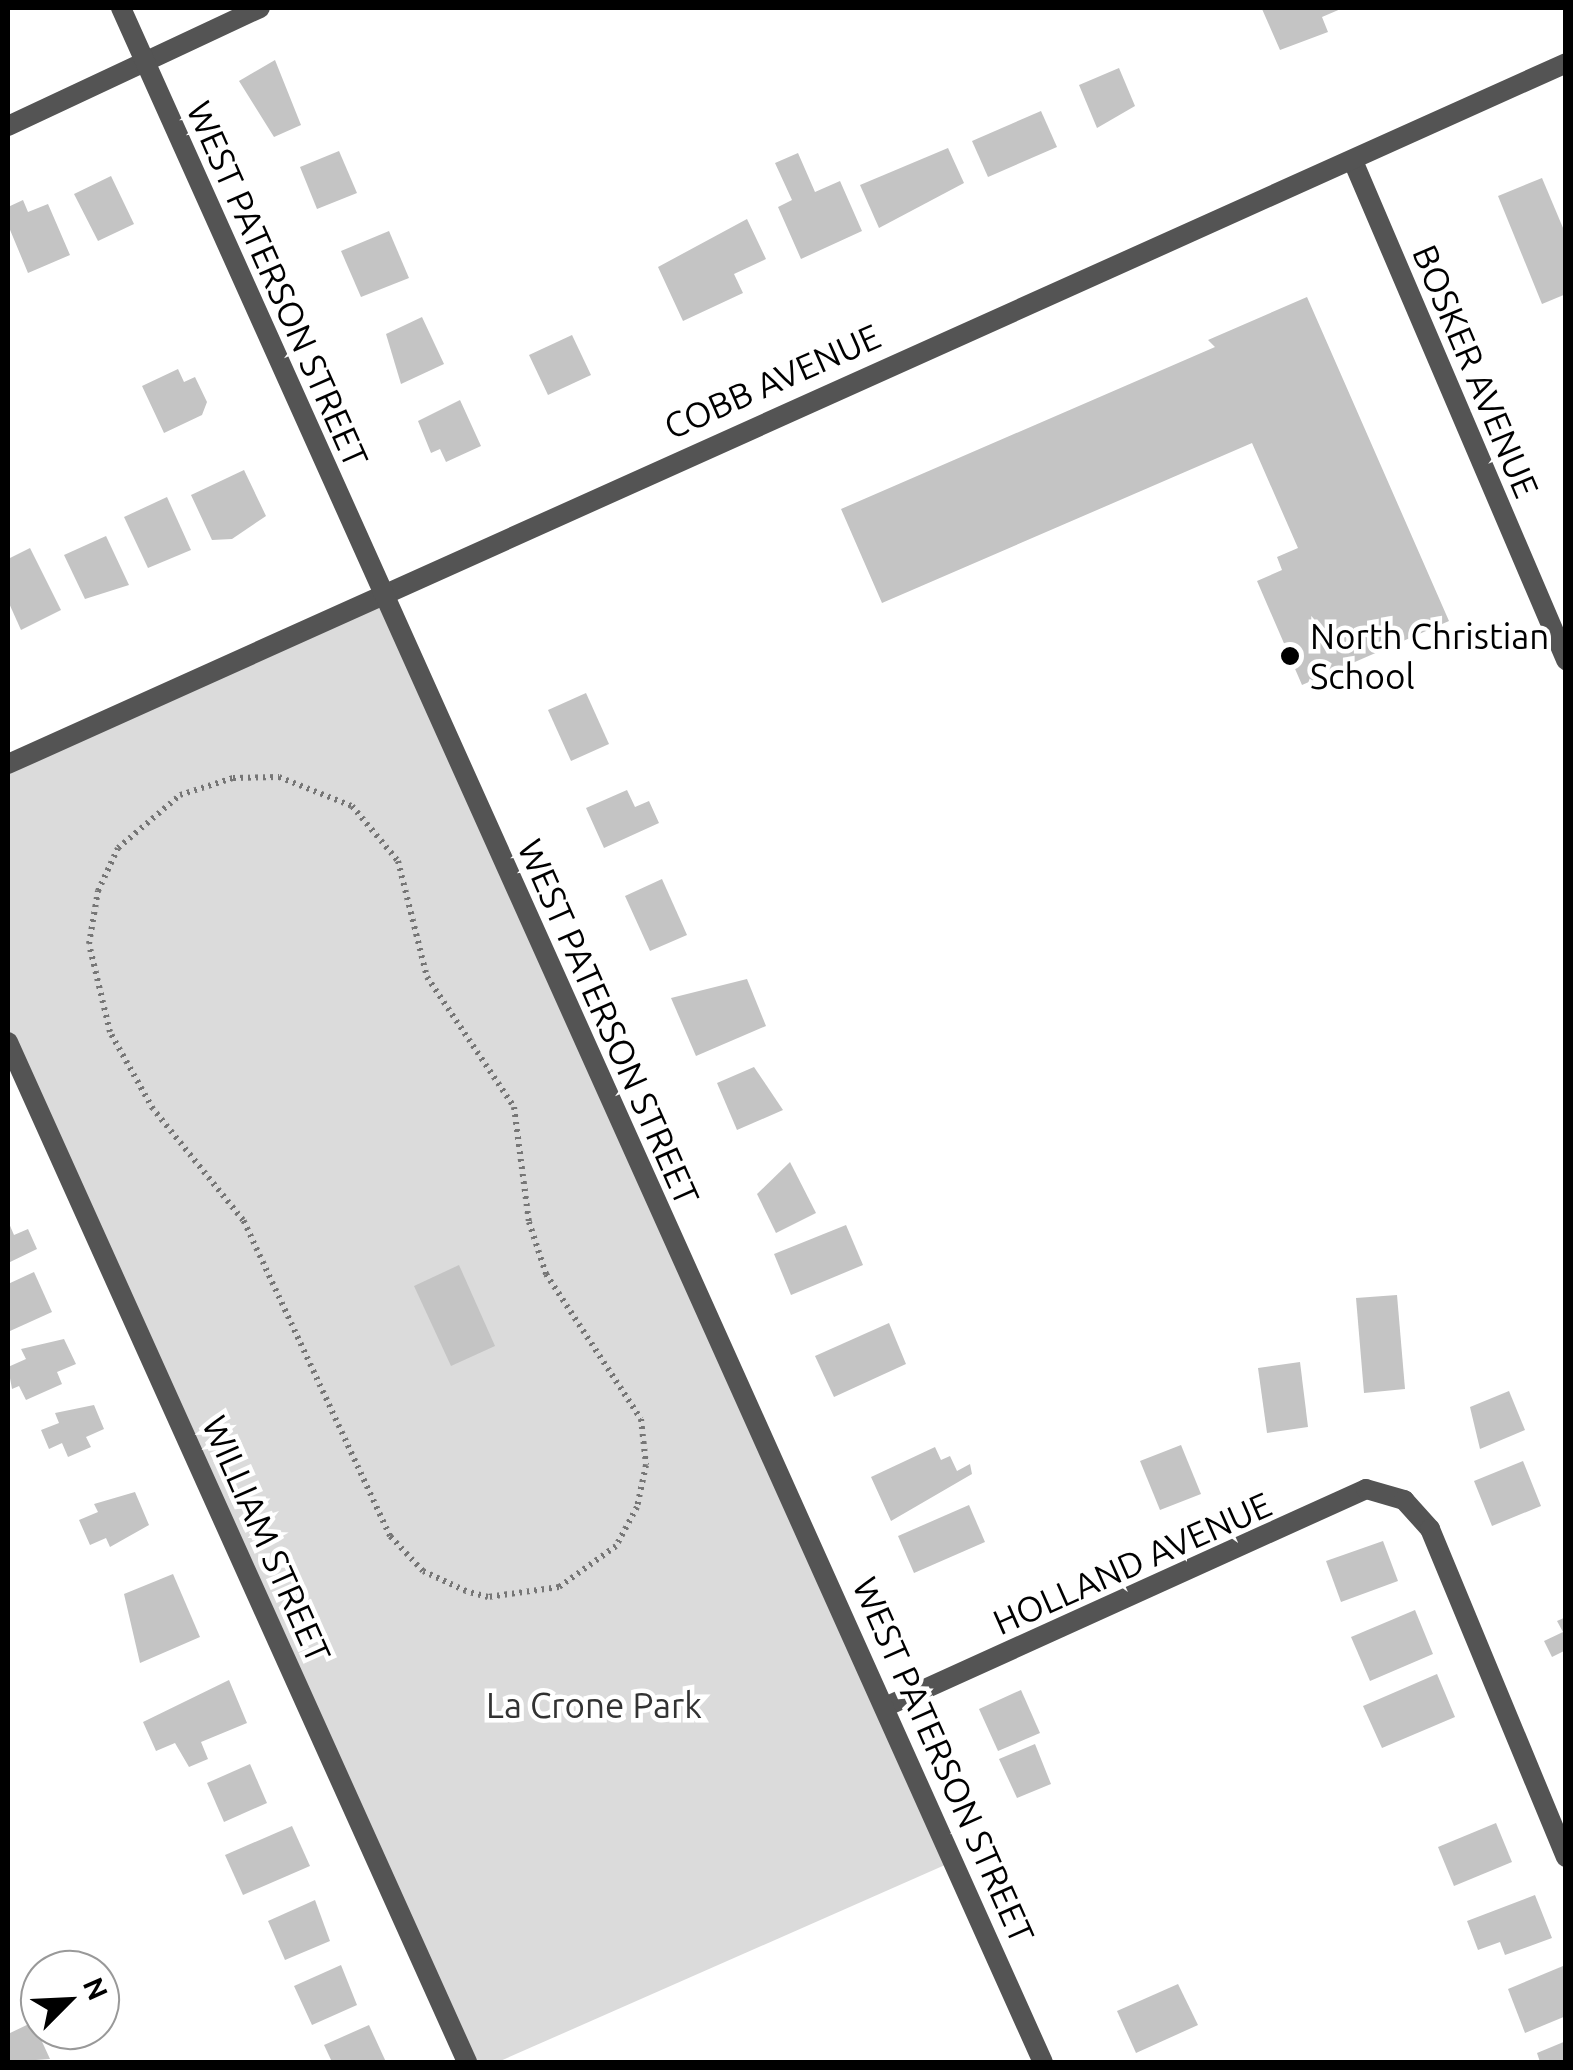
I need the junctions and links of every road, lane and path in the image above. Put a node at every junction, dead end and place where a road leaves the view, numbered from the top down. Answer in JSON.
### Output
{"nodes":[{"id":1,"x":120,"y":8,"type":"edge"},
{"id":2,"x":260,"y":8,"type":"edge"},
{"id":3,"x":145,"y":62,"type":"junction"},
{"id":4,"x":1566,"y":63,"type":"edge"},
{"id":5,"x":8,"y":126,"type":"edge"},
{"id":6,"x":1353,"y":161,"type":"junction"},
{"id":7,"x":377,"y":591,"type":"junction"},
{"id":8,"x":1566,"y":660,"type":"edge"},
{"id":9,"x":8,"y":764,"type":"edge"},
{"id":10,"x":418,"y":918,"type":"joint"},
{"id":11,"x":8,"y":1042,"type":"edge"},
{"id":12,"x":885,"y":1707,"type":"junction"},
{"id":13,"x":1566,"y":1857,"type":"edge"},
{"id":14,"x":467,"y":2062,"type":"edge"},
{"id":15,"x":1043,"y":2062,"type":"edge"}],
"edges":[{"from":1,"to":3,"type":"street","name":"WEST PATERSON STREET"},
{"from":2,"to":3,"type":"street"},
{"from":3,"to":5,"type":"street"},
{"from":3,"to":7,"type":"street","name":"WEST PATERSON STREET"},
{"from":4,"to":6,"type":"street","name":"COBB AVENUE"},
{"from":6,"to":7,"type":"street","name":"COBB AVENUE"},
{"from":6,"to":8,"type":"street","name":"BOSKER AVENUE"},
{"from":7,"to":9,"type":"street","name":"COBB AVENUE"},
{"from":7,"to":12,"type":"street","name":"WEST PATERSON STREET"},
{"from":10,"to":10,"type":"path"},
{"from":11,"to":14,"type":"street","name":"WILLIAM STREET"},
{"from":12,"to":13,"type":"street","name":"HOLLAND AVENUE"},
{"from":12,"to":15,"type":"street","name":"WEST PATERSON STREET"}]}
